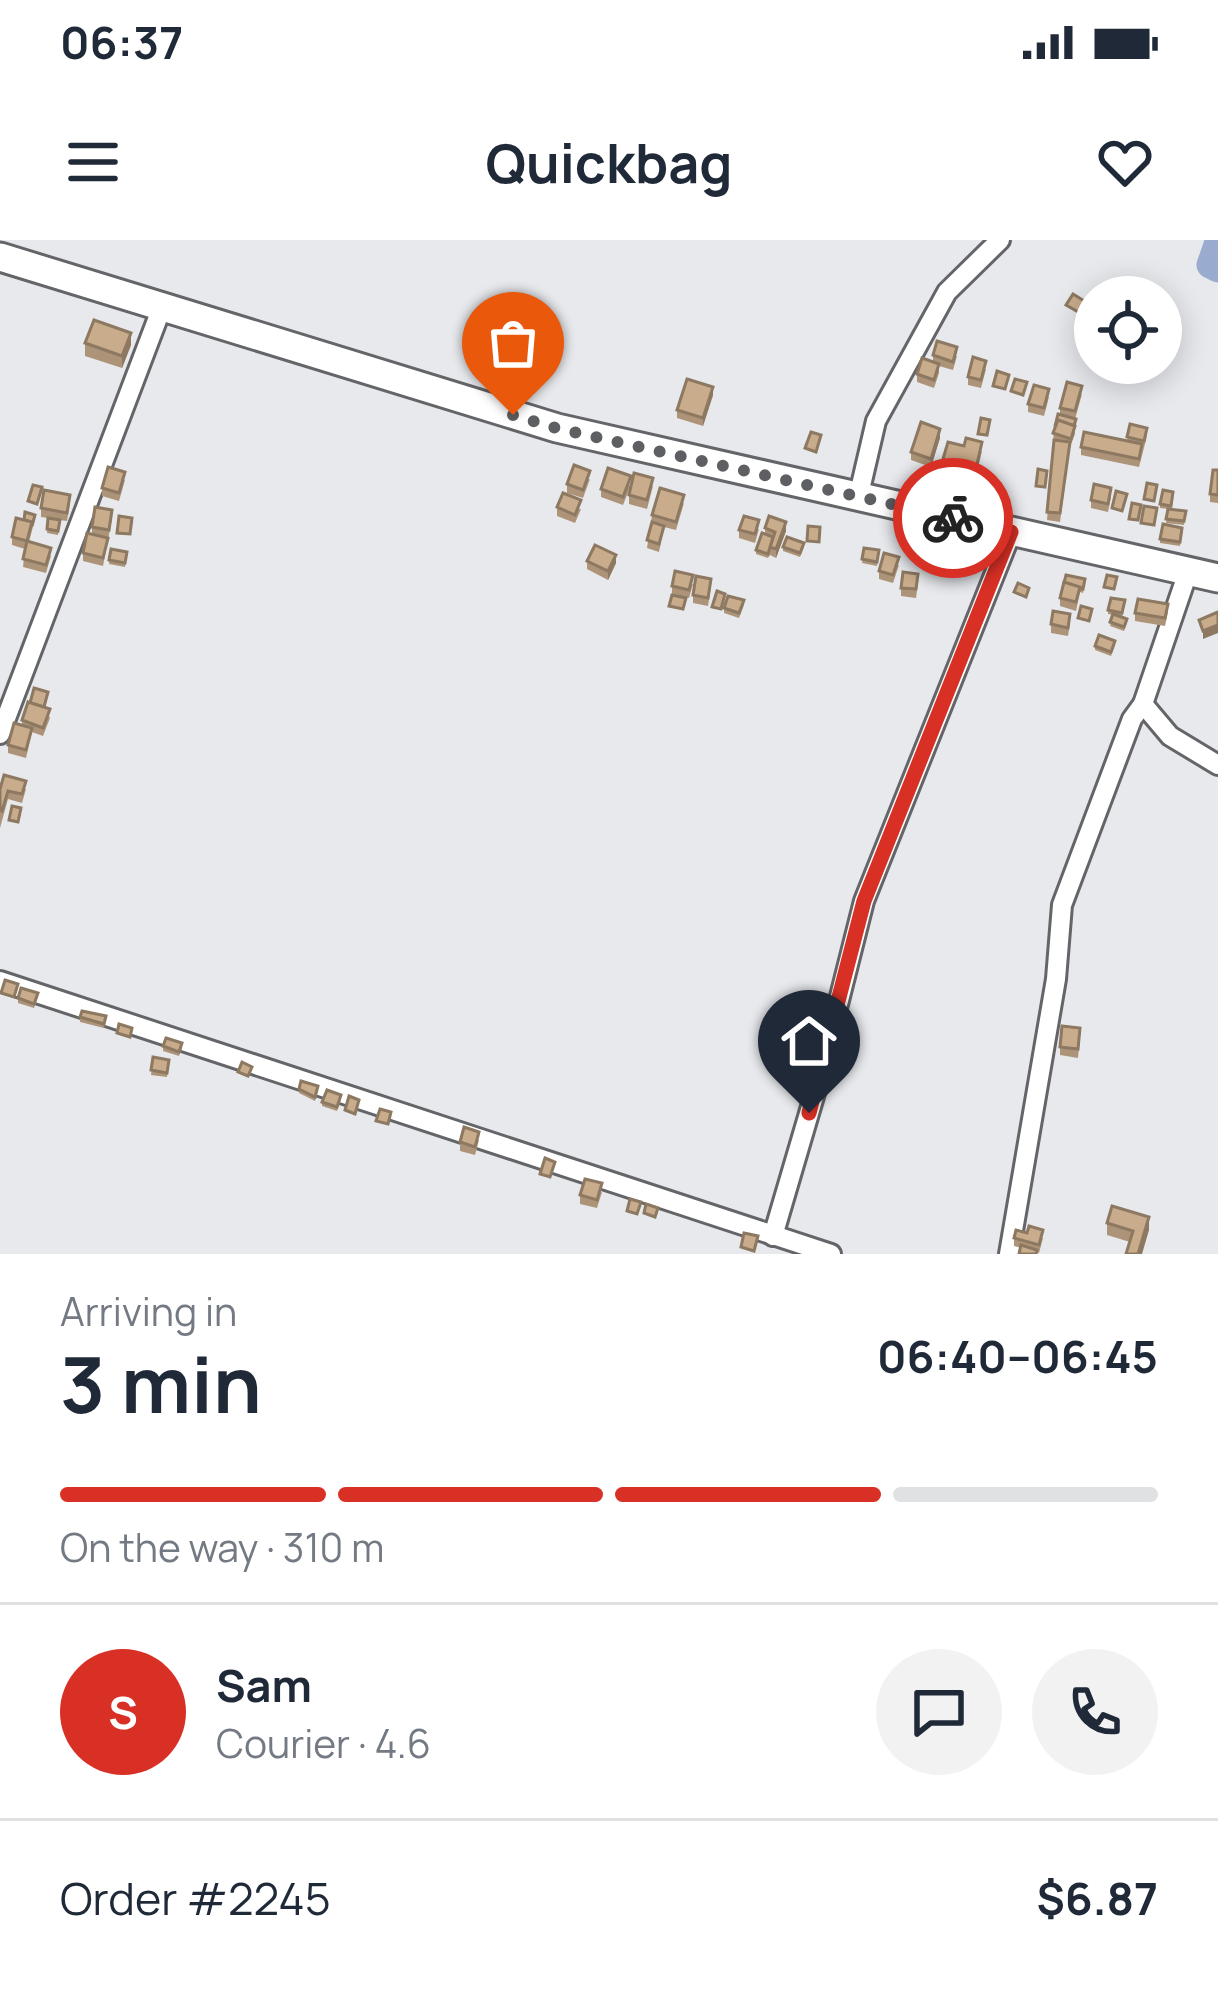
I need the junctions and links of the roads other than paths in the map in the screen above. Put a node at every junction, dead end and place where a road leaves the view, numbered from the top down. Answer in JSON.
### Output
{"nodes":[{"id":1,"x":1000,"y":240,"type":"edge"},
{"id":2,"x":0,"y":257,"type":"edge"},
{"id":3,"x":162,"y":308,"type":"junction"},
{"id":4,"x":860,"y":494,"type":"junction"},
{"id":5,"x":1011,"y":532,"type":"junction"},
{"id":6,"x":1188,"y":572,"type":"junction"},
{"id":7,"x":1218,"y":578,"type":"edge"},
{"id":8,"x":1143,"y":704,"type":"junction"},
{"id":9,"x":0,"y":734,"type":"edge"},
{"id":10,"x":1218,"y":765,"type":"edge"},
{"id":11,"x":0,"y":981,"type":"edge"},
{"id":12,"x":773,"y":1236,"type":"junction"},
{"id":13,"x":831,"y":1254,"type":"edge"},
{"id":14,"x":1009,"y":1254,"type":"edge"}],
"edges":[{"from":1,"to":4,"type":"street"},
{"from":2,"to":3,"type":"main road"},
{"from":3,"to":4,"type":"main road"},
{"from":3,"to":9,"type":"street"},
{"from":4,"to":5,"type":"main road"},
{"from":5,"to":6,"type":"main road"},
{"from":5,"to":12,"type":"street"},
{"from":6,"to":7,"type":"main road"},
{"from":6,"to":8,"type":"street"},
{"from":8,"to":10,"type":"street"},
{"from":8,"to":14,"type":"street"},
{"from":11,"to":12,"type":"street"},
{"from":12,"to":13,"type":"street"}]}
